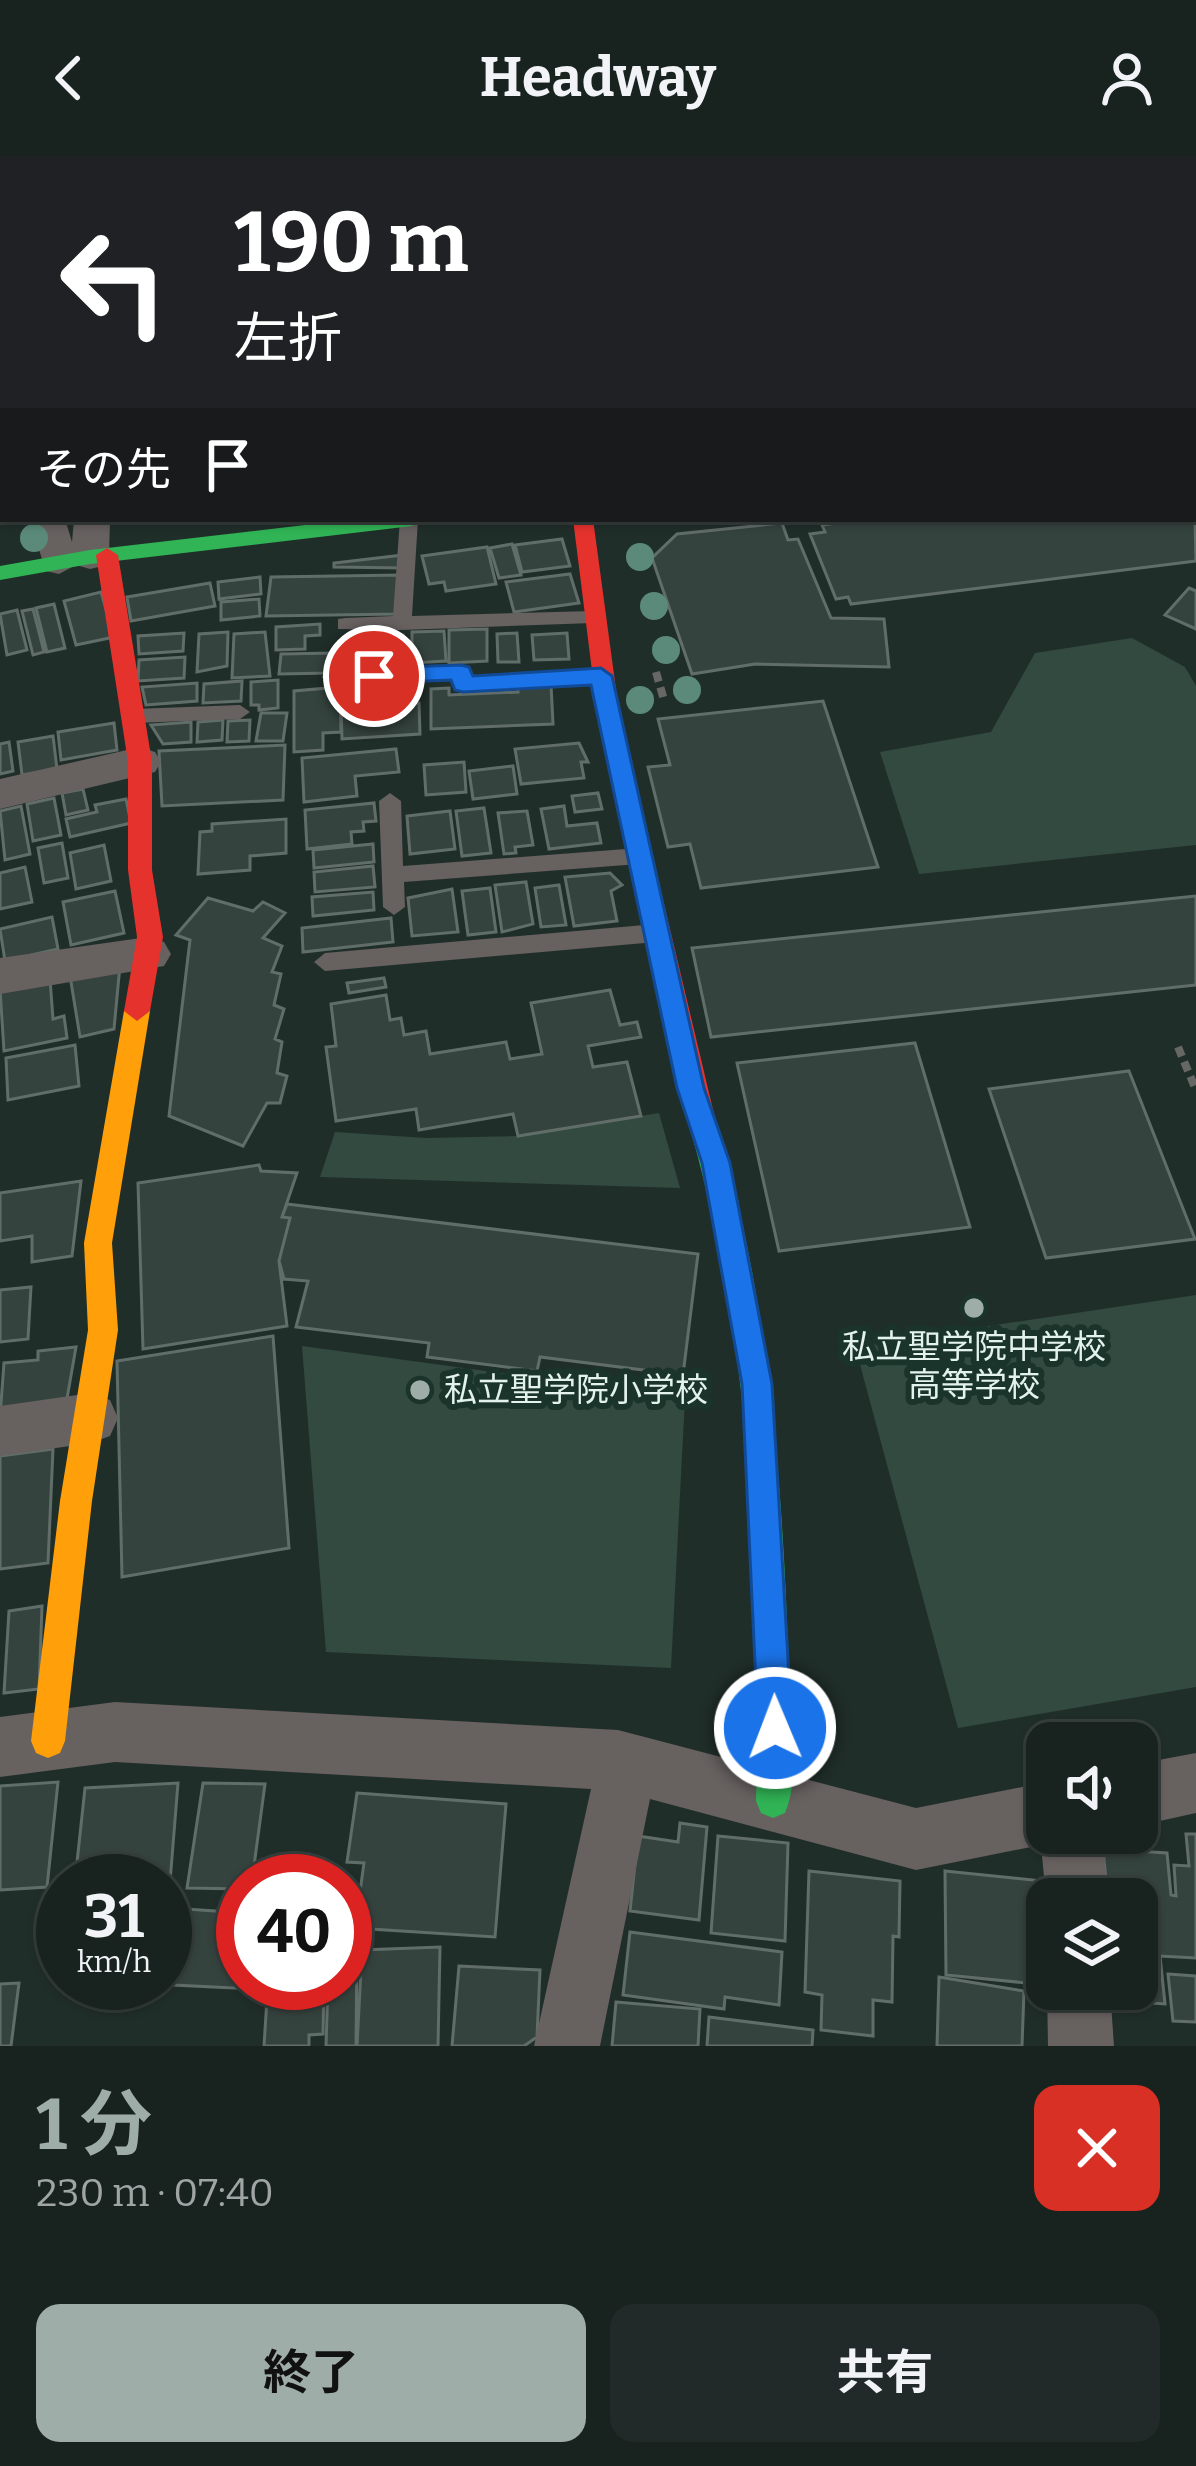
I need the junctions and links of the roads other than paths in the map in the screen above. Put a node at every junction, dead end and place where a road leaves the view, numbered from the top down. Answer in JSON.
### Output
{"nodes":[{"id":1,"x":51,"y":522,"type":"edge"},
{"id":2,"x":377,"y":522,"type":"edge"},
{"id":3,"x":411,"y":522,"type":"edge"},
{"id":4,"x":583,"y":522,"type":"edge"},
{"id":5,"x":87,"y":548,"type":"edge"},
{"id":6,"x":0,"y":573,"type":"edge"},
{"id":7,"x":593,"y":617,"type":"junction"},
{"id":8,"x":345,"y":624,"type":"dead end"},
{"id":9,"x":402,"y":624,"type":"junction"},
{"id":10,"x":601,"y":676,"type":"junction"},
{"id":11,"x":331,"y":677,"type":"dead end"},
{"id":12,"x":240,"y":712,"type":"dead end"},
{"id":13,"x":134,"y":716,"type":"junction"},
{"id":14,"x":140,"y":762,"type":"junction"},
{"id":15,"x":0,"y":794,"type":"edge"},
{"id":16,"x":390,"y":801,"type":"dead end"},
{"id":17,"x":641,"y":856,"type":"junction"},
{"id":18,"x":393,"y":875,"type":"junction"},
{"id":19,"x":394,"y":907,"type":"dead end"},
{"id":20,"x":659,"y":933,"type":"junction"},
{"id":21,"x":148,"y":954,"type":"junction"},
{"id":22,"x":325,"y":962,"type":"dead end"},
{"id":23,"x":0,"y":976,"type":"edge"},
{"id":24,"x":91,"y":1418,"type":"junction"},
{"id":25,"x":0,"y":1431,"type":"edge"},
{"id":26,"x":24,"y":1744,"type":"edge"},
{"id":27,"x":627,"y":1763,"type":"junction"},
{"id":28,"x":1196,"y":1784,"type":"edge"},
{"id":29,"x":1158,"y":1792,"type":"edge"},
{"id":30,"x":773,"y":1802,"type":"junction"},
{"id":31,"x":1026,"y":1818,"type":"edge"},
{"id":32,"x":1079,"y":2010,"type":"edge"},
{"id":33,"x":567,"y":2046,"type":"edge"},
{"id":34,"x":1081,"y":2046,"type":"edge"}],
"edges":[{"from":1,"to":5,"type":"street"},
{"from":2,"to":5,"type":"street"},
{"from":3,"to":9,"type":"lane"},
{"from":4,"to":7,"type":"street"},
{"from":5,"to":6,"type":"street"},
{"from":5,"to":13,"type":"street"},
{"from":7,"to":9,"type":"lane"},
{"from":7,"to":10,"type":"street"},
{"from":8,"to":9,"type":"lane"},
{"from":10,"to":11,"type":"lane"},
{"from":10,"to":17,"type":"street"},
{"from":12,"to":13,"type":"lane"},
{"from":13,"to":14,"type":"street"},
{"from":14,"to":15,"type":"street"},
{"from":14,"to":21,"type":"street"},
{"from":16,"to":18,"type":"lane"},
{"from":17,"to":18,"type":"lane"},
{"from":17,"to":20,"type":"street"},
{"from":18,"to":19,"type":"lane"},
{"from":20,"to":22,"type":"lane"},
{"from":20,"to":30,"type":"street"},
{"from":21,"to":23,"type":"street"},
{"from":21,"to":24,"type":"street"},
{"from":24,"to":25,"type":"street"},
{"from":24,"to":26,"type":"street"},
{"from":26,"to":27,"type":"street"},
{"from":27,"to":30,"type":"street"},
{"from":27,"to":33,"type":"street"},
{"from":28,"to":29,"type":"street"},
{"from":30,"to":31,"type":"street"},
{"from":32,"to":34,"type":"street"}]}
